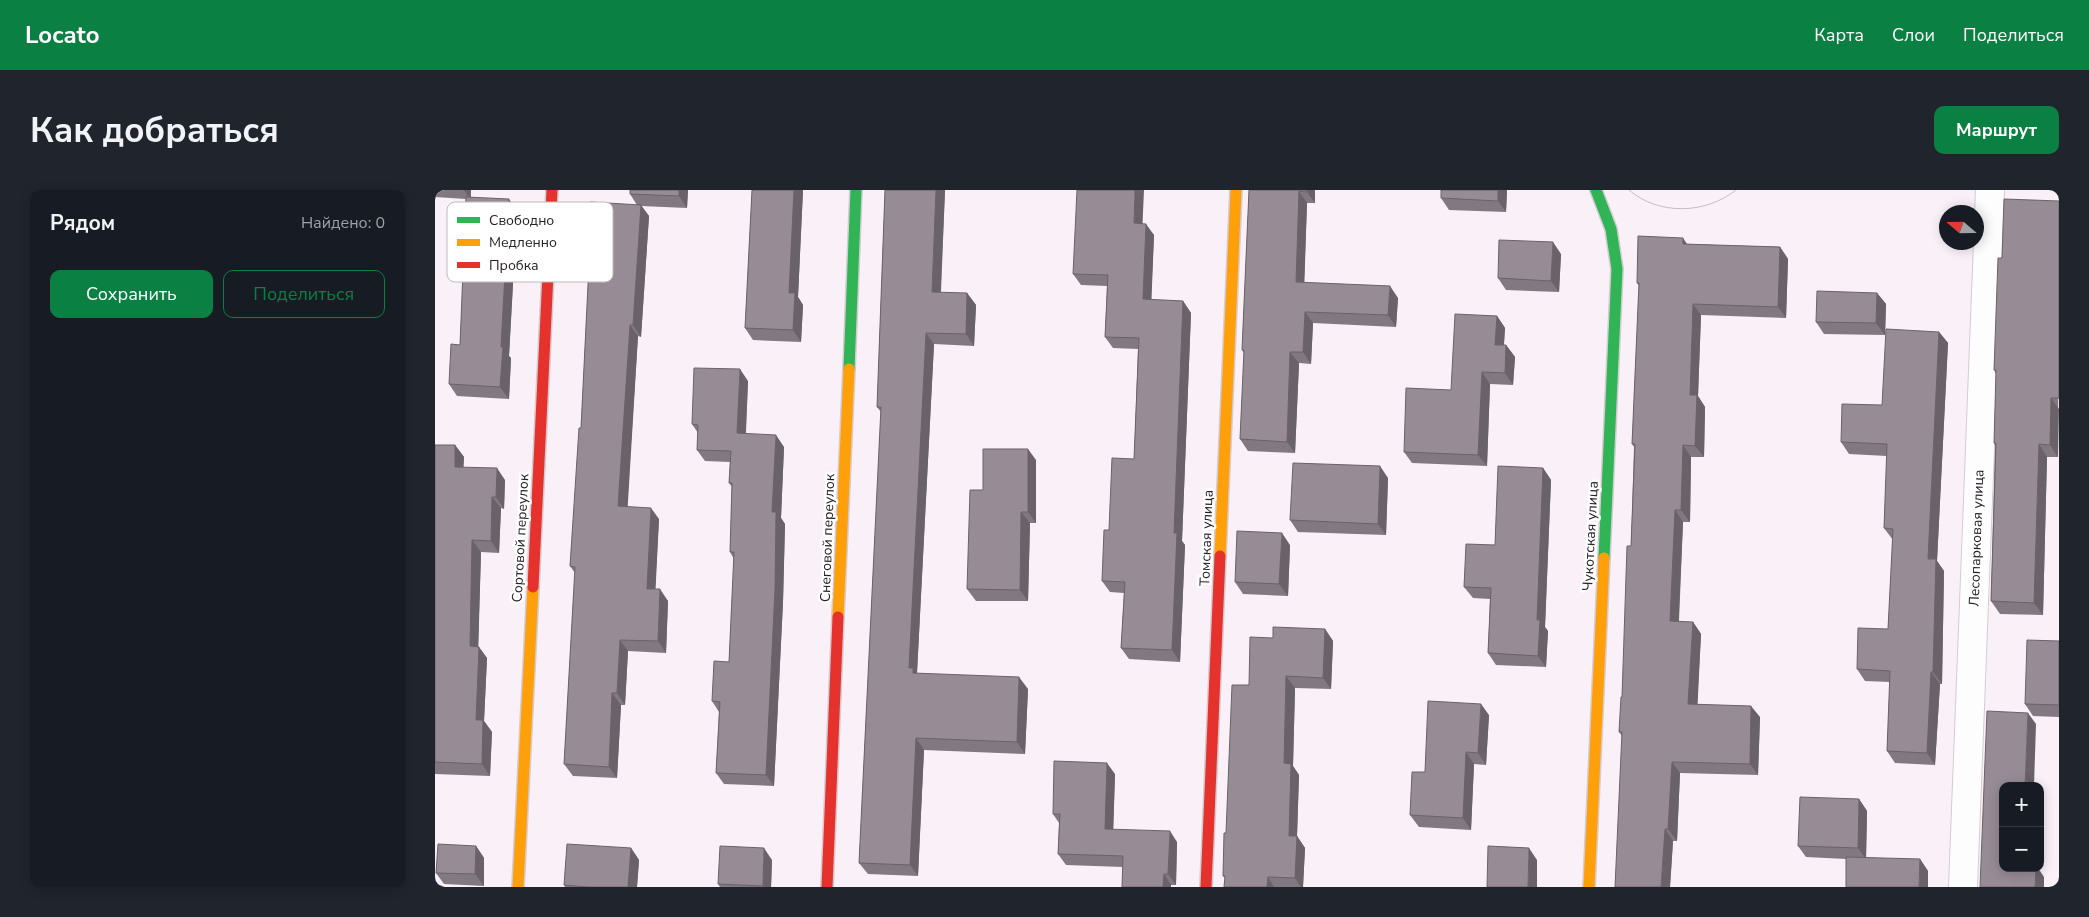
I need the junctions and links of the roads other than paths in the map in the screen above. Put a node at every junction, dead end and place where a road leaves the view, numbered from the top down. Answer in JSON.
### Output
{"nodes":[{"id":1,"x":855,"y":190,"type":"edge"},
{"id":2,"x":1236,"y":190,"type":"edge"},
{"id":3,"x":1596,"y":190,"type":"edge"},
{"id":4,"x":1990,"y":190,"type":"edge"},
{"id":5,"x":548,"y":282,"type":"edge"},
{"id":6,"x":518,"y":887,"type":"edge"},
{"id":7,"x":827,"y":887,"type":"edge"},
{"id":8,"x":1206,"y":887,"type":"edge"},
{"id":9,"x":1589,"y":887,"type":"edge"},
{"id":10,"x":1963,"y":887,"type":"edge"}],
"edges":[{"from":1,"to":7,"type":"street","name":"Снеговой переулок"},
{"from":2,"to":8,"type":"street","name":"Томская улица"},
{"from":3,"to":9,"type":"street","name":"Чукотская улица"},
{"from":4,"to":10,"type":"street","name":"Лесопарковая улица"},
{"from":5,"to":6,"type":"street","name":"Сортовой переулок"}]}
